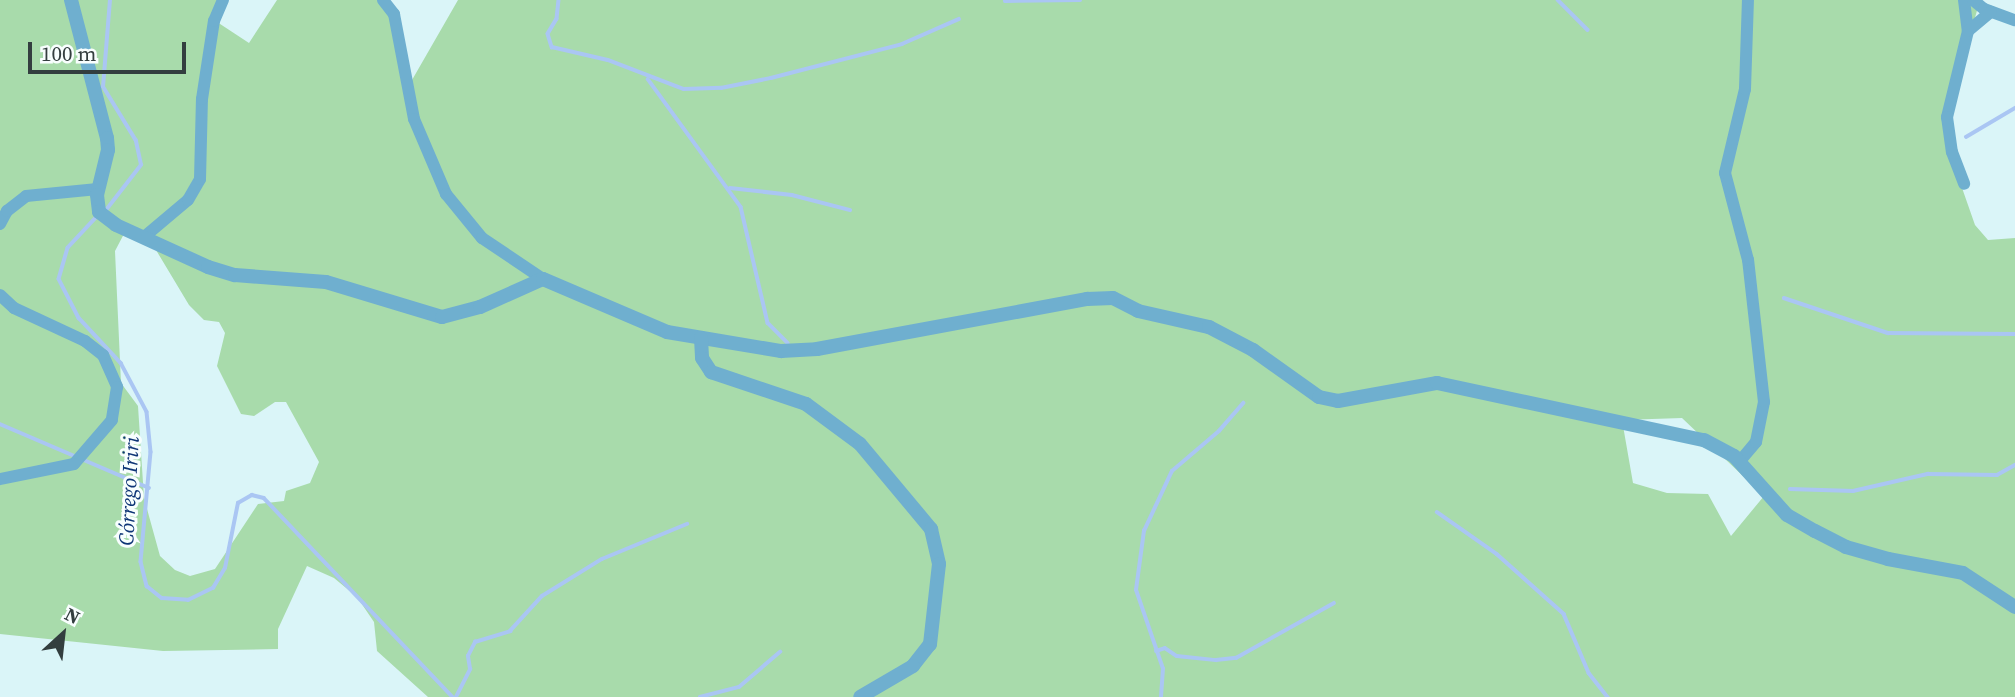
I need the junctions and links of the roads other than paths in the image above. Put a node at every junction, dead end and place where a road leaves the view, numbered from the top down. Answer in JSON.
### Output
{"nodes":[{"id":1,"x":71,"y":0,"type":"edge"},
{"id":2,"x":223,"y":0,"type":"edge"},
{"id":3,"x":383,"y":0,"type":"edge"},
{"id":4,"x":1748,"y":0,"type":"edge"},
{"id":5,"x":1964,"y":0,"type":"edge"},
{"id":6,"x":1973,"y":0,"type":"edge"},
{"id":7,"x":1991,"y":12,"type":"junction"},
{"id":8,"x":2015,"y":20,"type":"edge"},
{"id":9,"x":1968,"y":31,"type":"junction"},
{"id":10,"x":1964,"y":184,"type":"dead end"},
{"id":11,"x":99,"y":202,"type":"junction"},
{"id":12,"x":0,"y":224,"type":"edge"},
{"id":13,"x":144,"y":237,"type":"junction"},
{"id":14,"x":543,"y":279,"type":"junction"},
{"id":15,"x":0,"y":295,"type":"edge"},
{"id":16,"x":701,"y":338,"type":"junction"},
{"id":17,"x":1740,"y":461,"type":"junction"},
{"id":18,"x":0,"y":479,"type":"edge"},
{"id":19,"x":2015,"y":607,"type":"edge"},
{"id":20,"x":860,"y":697,"type":"edge"}],
"edges":[{"from":1,"to":11,"type":"street"},
{"from":2,"to":13,"type":"street"},
{"from":3,"to":14,"type":"street"},
{"from":4,"to":17,"type":"street"},
{"from":5,"to":9,"type":"street"},
{"from":6,"to":7,"type":"street"},
{"from":7,"to":8,"type":"street"},
{"from":7,"to":9,"type":"street"},
{"from":9,"to":10,"type":"street"},
{"from":11,"to":12,"type":"street"},
{"from":11,"to":13,"type":"street"},
{"from":13,"to":14,"type":"street"},
{"from":14,"to":16,"type":"street"},
{"from":15,"to":18,"type":"street"},
{"from":16,"to":17,"type":"street"},
{"from":16,"to":20,"type":"street"},
{"from":17,"to":19,"type":"street"}]}
